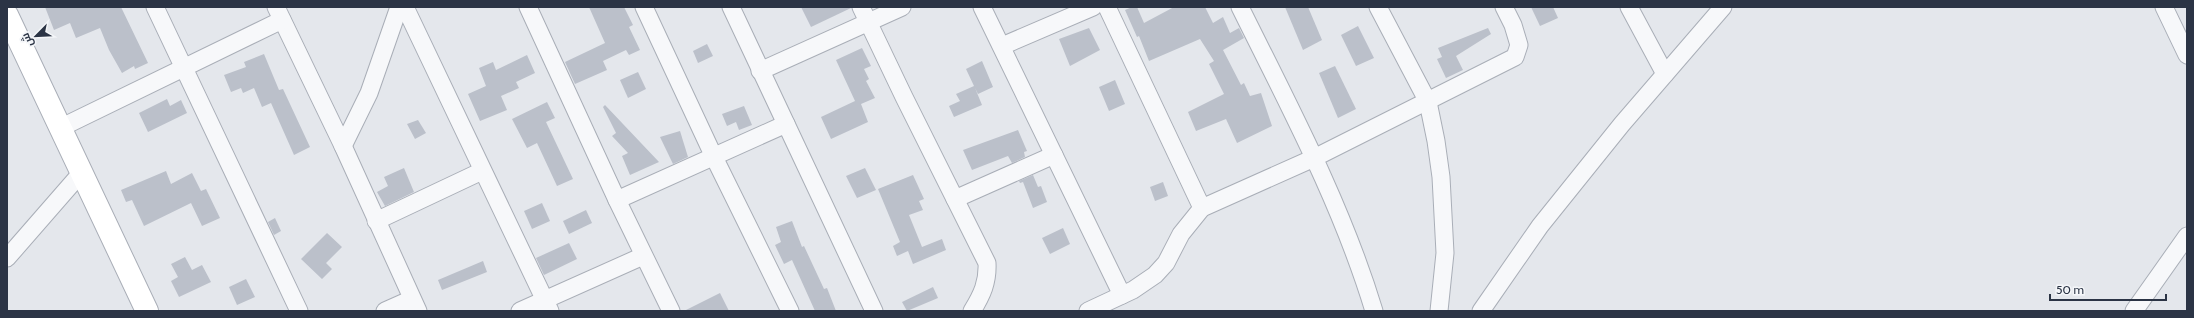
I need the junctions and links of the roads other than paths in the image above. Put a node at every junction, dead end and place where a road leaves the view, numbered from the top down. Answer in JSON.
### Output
{"nodes":[{"id":1,"x":155,"y":7,"type":"edge"},
{"id":2,"x":399,"y":7,"type":"edge"},
{"id":3,"x":405,"y":7,"type":"edge"},
{"id":4,"x":528,"y":7,"type":"edge"},
{"id":5,"x":644,"y":7,"type":"edge"},
{"id":6,"x":730,"y":7,"type":"edge"},
{"id":7,"x":902,"y":7,"type":"edge"},
{"id":8,"x":982,"y":7,"type":"edge"},
{"id":9,"x":1093,"y":7,"type":"edge"},
{"id":10,"x":1107,"y":7,"type":"edge"},
{"id":11,"x":1240,"y":7,"type":"edge"},
{"id":12,"x":1378,"y":7,"type":"edge"},
{"id":13,"x":1504,"y":7,"type":"edge"},
{"id":14,"x":1629,"y":7,"type":"edge"},
{"id":15,"x":1723,"y":7,"type":"edge"},
{"id":16,"x":2164,"y":7,"type":"edge"},
{"id":17,"x":279,"y":14,"type":"edge"},
{"id":18,"x":7,"y":15,"type":"edge"},
{"id":19,"x":865,"y":15,"type":"edge"},
{"id":20,"x":1002,"y":46,"type":"junction"},
{"id":21,"x":2187,"y":55,"type":"edge"},
{"id":22,"x":184,"y":68,"type":"junction"},
{"id":23,"x":760,"y":71,"type":"junction"},
{"id":24,"x":1665,"y":74,"type":"junction"},
{"id":25,"x":1428,"y":102,"type":"junction"},
{"id":26,"x":786,"y":124,"type":"junction"},
{"id":27,"x":60,"y":128,"type":"junction"},
{"id":28,"x":343,"y":146,"type":"junction"},
{"id":29,"x":1054,"y":155,"type":"junction"},
{"id":30,"x":714,"y":157,"type":"junction"},
{"id":31,"x":1314,"y":158,"type":"junction"},
{"id":32,"x":482,"y":171,"type":"junction"},
{"id":33,"x":82,"y":172,"type":"junction"},
{"id":34,"x":955,"y":199,"type":"junction"},
{"id":35,"x":617,"y":200,"type":"junction"},
{"id":36,"x":1202,"y":208,"type":"junction"},
{"id":37,"x":376,"y":221,"type":"junction"},
{"id":38,"x":2187,"y":236,"type":"edge"},
{"id":39,"x":643,"y":256,"type":"junction"},
{"id":40,"x":7,"y":258,"type":"edge"},
{"id":41,"x":1122,"y":295,"type":"junction"},
{"id":42,"x":415,"y":305,"type":"edge"},
{"id":43,"x":547,"y":306,"type":"edge"},
{"id":44,"x":148,"y":311,"type":"edge"},
{"id":45,"x":299,"y":311,"type":"edge"},
{"id":46,"x":385,"y":311,"type":"edge"},
{"id":47,"x":520,"y":311,"type":"edge"},
{"id":48,"x":671,"y":311,"type":"edge"},
{"id":49,"x":790,"y":311,"type":"edge"},
{"id":50,"x":874,"y":311,"type":"edge"},
{"id":51,"x":972,"y":311,"type":"edge"},
{"id":52,"x":1088,"y":311,"type":"edge"},
{"id":53,"x":1374,"y":311,"type":"edge"},
{"id":54,"x":1439,"y":311,"type":"edge"},
{"id":55,"x":1482,"y":311,"type":"edge"},
{"id":56,"x":2134,"y":311,"type":"edge"}],
"edges":[{"from":1,"to":22,"type":"street"},
{"from":2,"to":28,"type":"street"},
{"from":3,"to":32,"type":"street"},
{"from":4,"to":35,"type":"street"},
{"from":5,"to":30,"type":"street"},
{"from":6,"to":23,"type":"street"},
{"from":7,"to":19,"type":"street"},
{"from":8,"to":20,"type":"street"},
{"from":9,"to":20,"type":"street"},
{"from":10,"to":36,"type":"street"},
{"from":11,"to":31,"type":"street"},
{"from":12,"to":25,"type":"street"},
{"from":13,"to":25,"type":"street"},
{"from":14,"to":24,"type":"street"},
{"from":15,"to":24,"type":"street"},
{"from":16,"to":21,"type":"street"},
{"from":17,"to":22,"type":"street"},
{"from":17,"to":28,"type":"street"},
{"from":18,"to":27,"type":"main road"},
{"from":19,"to":23,"type":"street"},
{"from":19,"to":34,"type":"street"},
{"from":20,"to":29,"type":"street"},
{"from":22,"to":27,"type":"street"},
{"from":22,"to":45,"type":"street"},
{"from":23,"to":26,"type":"street"},
{"from":24,"to":55,"type":"street"},
{"from":25,"to":31,"type":"street"},
{"from":25,"to":54,"type":"street"},
{"from":26,"to":30,"type":"street"},
{"from":26,"to":50,"type":"street"},
{"from":27,"to":33,"type":"main road"},
{"from":28,"to":37,"type":"street"},
{"from":29,"to":34,"type":"street"},
{"from":29,"to":41,"type":"street"},
{"from":30,"to":35,"type":"street"},
{"from":30,"to":49,"type":"street"},
{"from":31,"to":36,"type":"street"},
{"from":31,"to":53,"type":"street"},
{"from":32,"to":37,"type":"street"},
{"from":32,"to":43,"type":"street"},
{"from":33,"to":40,"type":"street"},
{"from":33,"to":44,"type":"main road"},
{"from":34,"to":51,"type":"street"},
{"from":35,"to":39,"type":"street"},
{"from":36,"to":41,"type":"street"},
{"from":37,"to":42,"type":"street"},
{"from":38,"to":56,"type":"street"},
{"from":39,"to":43,"type":"street"},
{"from":39,"to":48,"type":"street"},
{"from":41,"to":52,"type":"street"},
{"from":42,"to":46,"type":"street"},
{"from":43,"to":47,"type":"street"}]}
